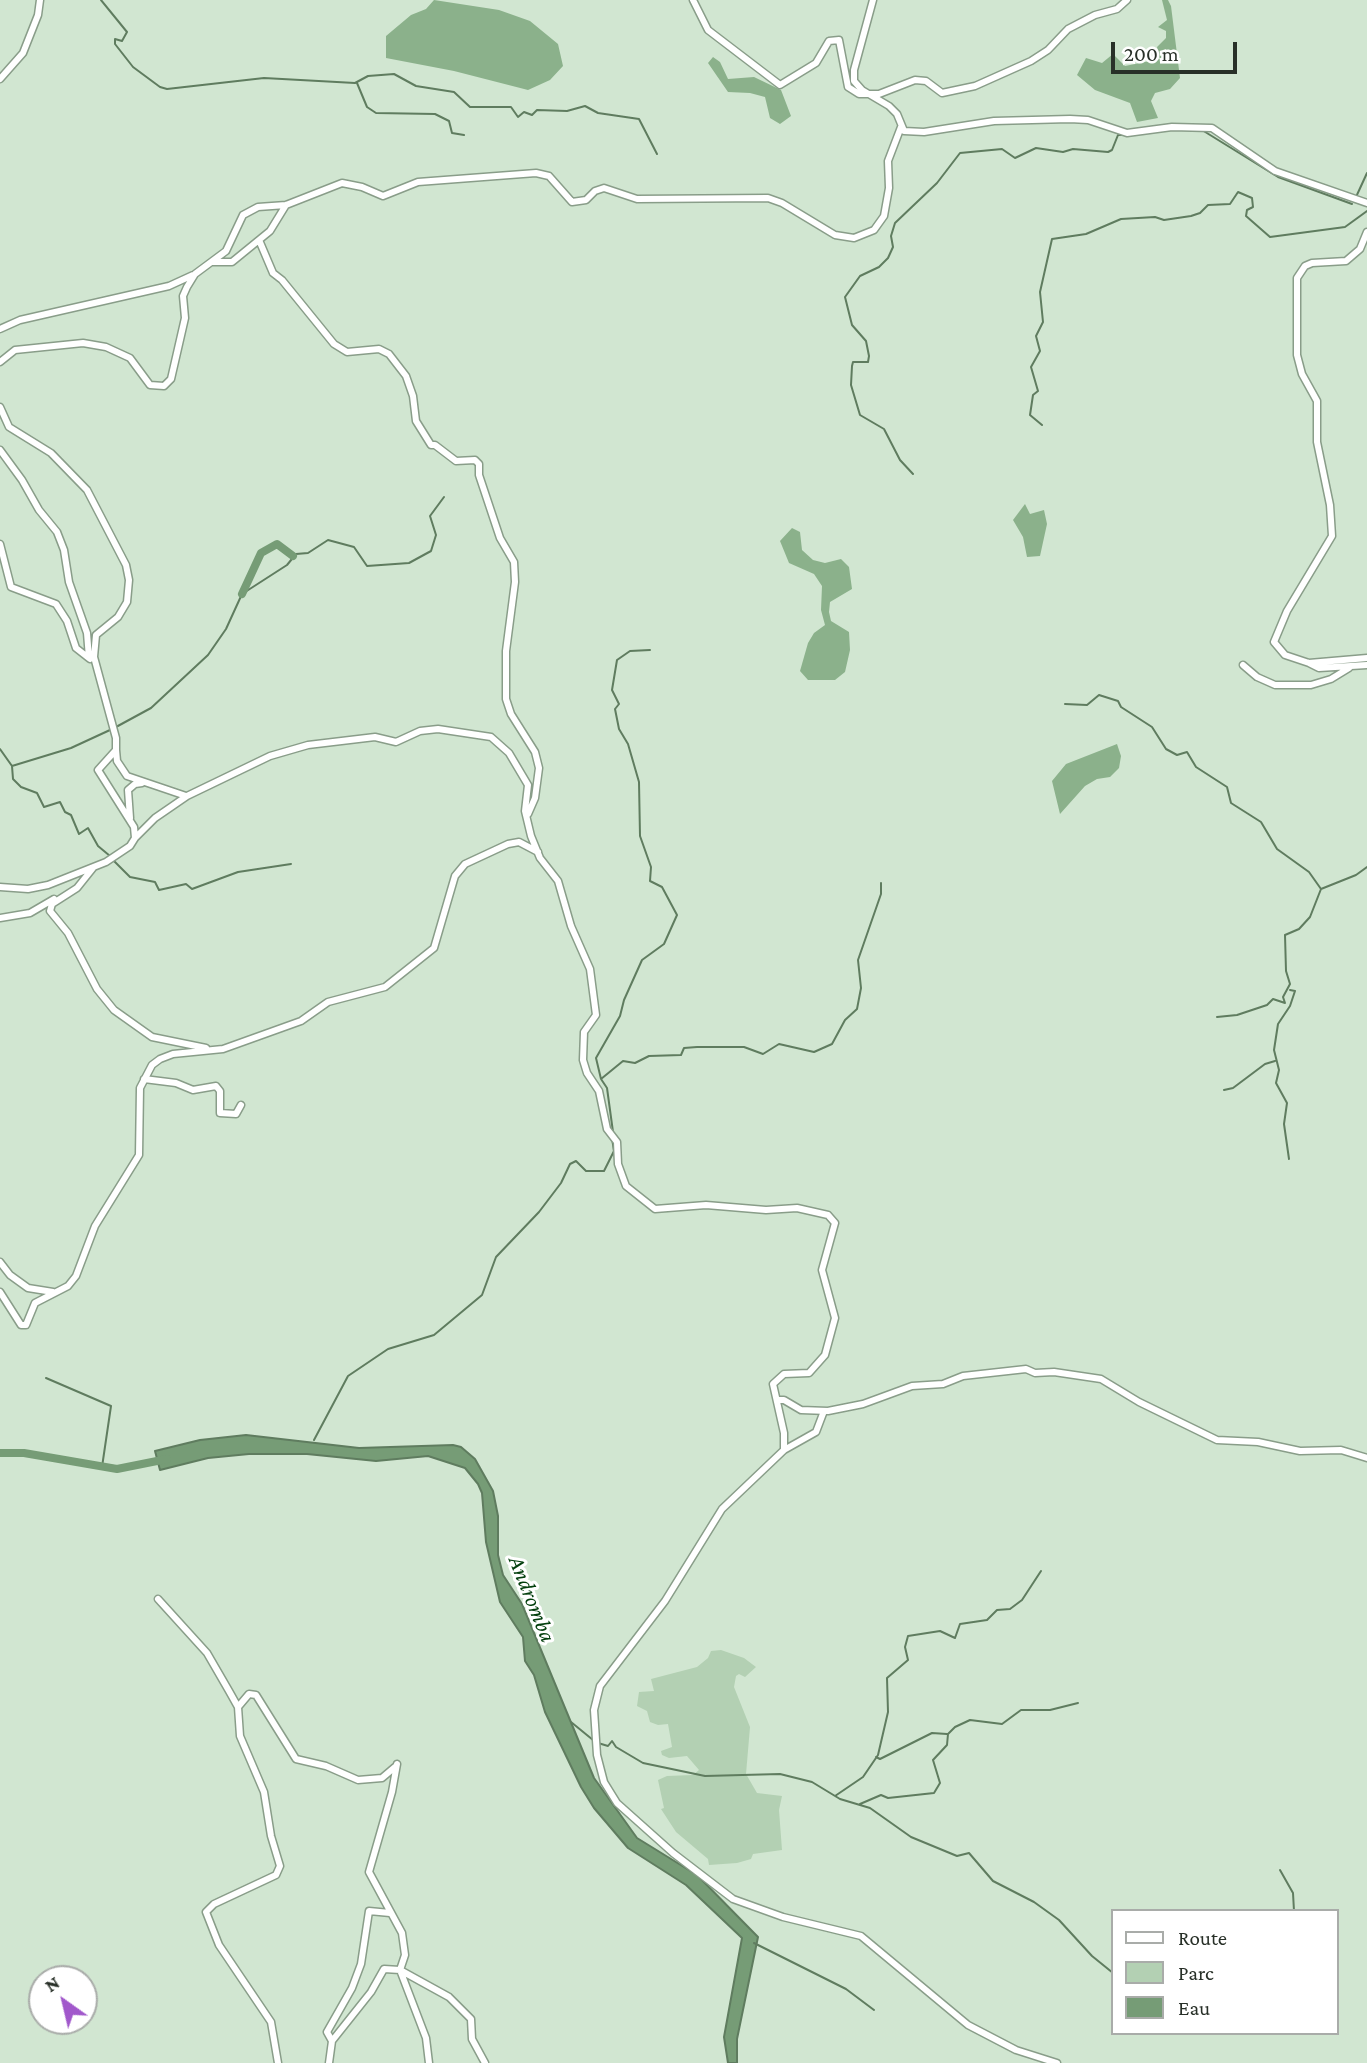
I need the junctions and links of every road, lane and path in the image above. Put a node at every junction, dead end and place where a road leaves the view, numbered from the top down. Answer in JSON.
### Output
{"nodes":[{"id":1,"x":40,"y":0,"type":"edge"},
{"id":2,"x":693,"y":0,"type":"edge"},
{"id":3,"x":873,"y":0,"type":"edge"},
{"id":4,"x":1127,"y":0,"type":"edge"},
{"id":5,"x":0,"y":79,"type":"edge"},
{"id":6,"x":869,"y":94,"type":"junction"},
{"id":7,"x":901,"y":127,"type":"junction"},
{"id":8,"x":1367,"y":204,"type":"edge"},
{"id":9,"x":286,"y":205,"type":"junction"},
{"id":10,"x":1367,"y":232,"type":"edge"},
{"id":11,"x":259,"y":240,"type":"junction"},
{"id":12,"x":214,"y":262,"type":"junction"},
{"id":13,"x":195,"y":274,"type":"junction"},
{"id":14,"x":0,"y":329,"type":"edge"},
{"id":15,"x":0,"y":362,"type":"edge"},
{"id":16,"x":0,"y":407,"type":"edge"},
{"id":17,"x":0,"y":450,"type":"edge"},
{"id":18,"x":0,"y":544,"type":"edge"},
{"id":19,"x":89,"y":658,"type":"junction"},
{"id":20,"x":1367,"y":658,"type":"edge"},
{"id":21,"x":1309,"y":663,"type":"junction"},
{"id":22,"x":1243,"y":664,"type":"dead end"},
{"id":23,"x":1367,"y":665,"type":"edge"},
{"id":24,"x":95,"y":668,"type":"junction"},
{"id":25,"x":1349,"y":668,"type":"junction"},
{"id":26,"x":116,"y":750,"type":"junction"},
{"id":27,"x":142,"y":783,"type":"junction"},
{"id":28,"x":187,"y":796,"type":"junction"},
{"id":29,"x":527,"y":815,"type":"junction"},
{"id":30,"x":131,"y":823,"type":"junction"},
{"id":31,"x":135,"y":838,"type":"junction"},
{"id":32,"x":538,"y":852,"type":"junction"},
{"id":33,"x":94,"y":867,"type":"junction"},
{"id":34,"x":0,"y":887,"type":"edge"},
{"id":35,"x":60,"y":898,"type":"junction"},
{"id":36,"x":0,"y":918,"type":"edge"},
{"id":37,"x":211,"y":1051,"type":"junction"},
{"id":38,"x":144,"y":1079,"type":"junction"},
{"id":39,"x":241,"y":1105,"type":"dead end"},
{"id":40,"x":0,"y":1262,"type":"edge"},
{"id":41,"x":0,"y":1292,"type":"edge"},
{"id":42,"x":56,"y":1292,"type":"junction"},
{"id":43,"x":778,"y":1400,"type":"junction"},
{"id":44,"x":824,"y":1411,"type":"junction"},
{"id":45,"x":784,"y":1450,"type":"junction"},
{"id":46,"x":1367,"y":1458,"type":"edge"},
{"id":47,"x":158,"y":1598,"type":"dead end"},
{"id":48,"x":238,"y":1707,"type":"junction"},
{"id":49,"x":390,"y":1913,"type":"junction"},
{"id":50,"x":400,"y":1970,"type":"junction"},
{"id":51,"x":332,"y":2041,"type":"junction"},
{"id":52,"x":278,"y":2063,"type":"edge"},
{"id":53,"x":330,"y":2063,"type":"edge"},
{"id":54,"x":429,"y":2063,"type":"edge"},
{"id":55,"x":485,"y":2063,"type":"edge"},
{"id":56,"x":1057,"y":2063,"type":"edge"}],
"edges":[{"from":1,"to":5,"type":"street"},
{"from":2,"to":6,"type":"street"},
{"from":3,"to":6,"type":"street"},
{"from":4,"to":6,"type":"street"},
{"from":6,"to":7,"type":"street"},
{"from":7,"to":8,"type":"street"},
{"from":7,"to":9,"type":"street"},
{"from":9,"to":11,"type":"street"},
{"from":9,"to":12,"type":"street"},
{"from":10,"to":21,"type":"street"},
{"from":11,"to":12,"type":"street"},
{"from":11,"to":29,"type":"street"},
{"from":12,"to":13,"type":"street"},
{"from":13,"to":14,"type":"street"},
{"from":13,"to":15,"type":"street"},
{"from":16,"to":24,"type":"street"},
{"from":17,"to":19,"type":"street"},
{"from":18,"to":19,"type":"street"},
{"from":19,"to":24,"type":"street"},
{"from":20,"to":21,"type":"street"},
{"from":21,"to":25,"type":"street"},
{"from":22,"to":25,"type":"street"},
{"from":23,"to":25,"type":"street"},
{"from":24,"to":26,"type":"street"},
{"from":26,"to":27,"type":"street"},
{"from":26,"to":30,"type":"street"},
{"from":27,"to":28,"type":"street"},
{"from":27,"to":30,"type":"street"},
{"from":28,"to":29,"type":"street"},
{"from":28,"to":31,"type":"street"},
{"from":29,"to":32,"type":"street"},
{"from":30,"to":31,"type":"street"},
{"from":31,"to":33,"type":"street"},
{"from":32,"to":37,"type":"street"},
{"from":32,"to":43,"type":"street"},
{"from":33,"to":34,"type":"street"},
{"from":33,"to":35,"type":"street"},
{"from":35,"to":36,"type":"street"},
{"from":35,"to":37,"type":"street"},
{"from":37,"to":38,"type":"street"},
{"from":38,"to":39,"type":"street"},
{"from":38,"to":42,"type":"street"},
{"from":40,"to":42,"type":"street"},
{"from":41,"to":42,"type":"street"},
{"from":43,"to":44,"type":"street"},
{"from":43,"to":45,"type":"street"},
{"from":44,"to":45,"type":"street"},
{"from":44,"to":46,"type":"street"},
{"from":45,"to":56,"type":"street"},
{"from":47,"to":48,"type":"street"},
{"from":48,"to":49,"type":"street"},
{"from":48,"to":52,"type":"street"},
{"from":49,"to":50,"type":"street"},
{"from":49,"to":51,"type":"street"},
{"from":50,"to":51,"type":"street"},
{"from":50,"to":54,"type":"street"},
{"from":50,"to":55,"type":"street"},
{"from":51,"to":53,"type":"street"}]}
